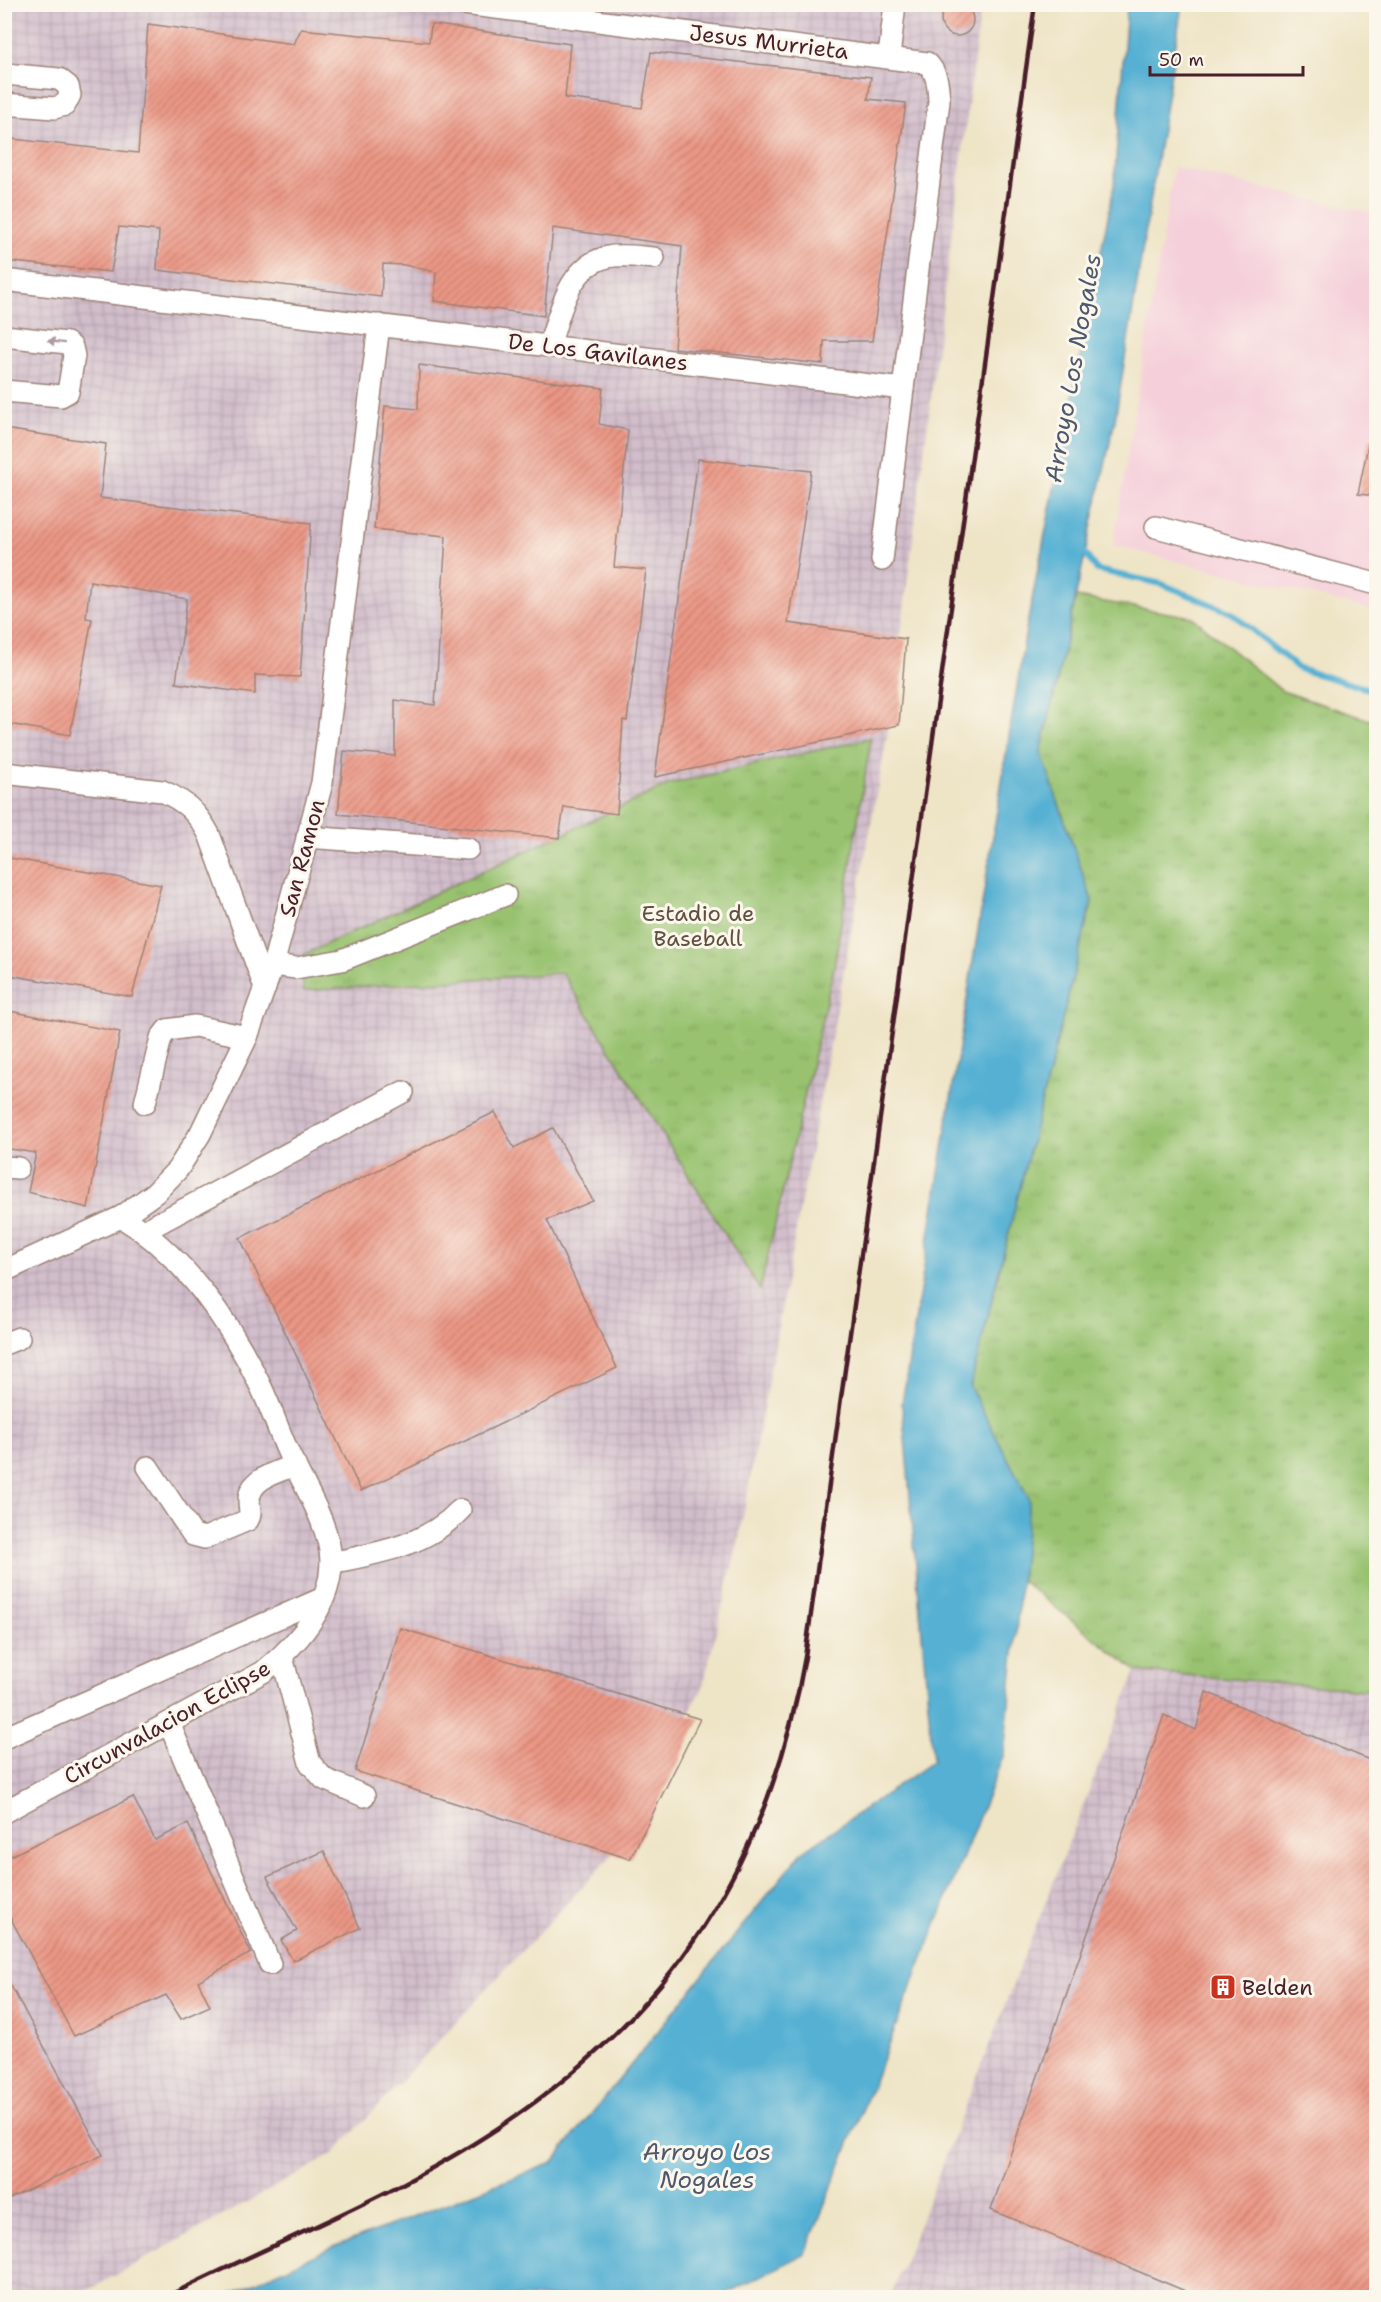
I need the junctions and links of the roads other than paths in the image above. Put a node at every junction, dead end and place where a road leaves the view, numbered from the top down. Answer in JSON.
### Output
{"nodes":[{"id":1,"x":464,"y":4,"type":"edge"},
{"id":2,"x":895,"y":4,"type":"edge"},
{"id":3,"x":889,"y":57,"type":"junction"},
{"id":4,"x":4,"y":74,"type":"edge"},
{"id":5,"x":4,"y":104,"type":"edge"},
{"id":6,"x":654,"y":258,"type":"dead end"},
{"id":7,"x":4,"y":280,"type":"edge"},
{"id":8,"x":379,"y":325,"type":"junction"},
{"id":9,"x":4,"y":336,"type":"edge"},
{"id":10,"x":549,"y":346,"type":"junction"},
{"id":11,"x":903,"y":389,"type":"junction"},
{"id":12,"x":4,"y":391,"type":"edge"},
{"id":13,"x":1156,"y":527,"type":"dead end"},
{"id":14,"x":882,"y":561,"type":"dead end"},
{"id":15,"x":1377,"y":584,"type":"edge"},
{"id":16,"x":4,"y":773,"type":"edge"},
{"id":17,"x":308,"y":837,"type":"junction"},
{"id":18,"x":468,"y":849,"type":"dead end"},
{"id":19,"x":505,"y":895,"type":"dead end"},
{"id":20,"x":273,"y":965,"type":"junction"},
{"id":21,"x":265,"y":988,"type":"junction"},
{"id":22,"x":247,"y":1037,"type":"junction"},
{"id":23,"x":403,"y":1092,"type":"dead end"},
{"id":24,"x":145,"y":1103,"type":"dead end"},
{"id":25,"x":121,"y":1217,"type":"junction"},
{"id":26,"x":144,"y":1231,"type":"junction"},
{"id":27,"x":4,"y":1271,"type":"edge"},
{"id":28,"x":295,"y":1464,"type":"junction"},
{"id":29,"x":148,"y":1467,"type":"dead end"},
{"id":30,"x":460,"y":1510,"type":"dead end"},
{"id":31,"x":331,"y":1563,"type":"junction"},
{"id":32,"x":321,"y":1599,"type":"junction"},
{"id":33,"x":282,"y":1657,"type":"junction"},
{"id":34,"x":169,"y":1723,"type":"junction"},
{"id":35,"x":4,"y":1738,"type":"edge"},
{"id":36,"x":364,"y":1796,"type":"dead end"},
{"id":37,"x":4,"y":1812,"type":"edge"},
{"id":38,"x":270,"y":1964,"type":"dead end"}],
"edges":[{"from":1,"to":3,"type":"lane","name":"Jesus Murrieta"},
{"from":2,"to":3,"type":"lane"},
{"from":3,"to":11,"type":"lane","name":"Jesus Murrieta"},
{"from":4,"to":5,"type":"lane"},
{"from":6,"to":10,"type":"lane"},
{"from":7,"to":8,"type":"lane","name":"De Los Gavilanes"},
{"from":8,"to":10,"type":"lane","name":"De Los Gavilanes"},
{"from":8,"to":17,"type":"lane","name":"San Ramon"},
{"from":12,"to":9,"type":"lane","one_way":true},
{"from":10,"to":11,"type":"lane","name":"De Los Gavilanes"},
{"from":11,"to":14,"type":"lane"},
{"from":13,"to":15,"type":"lane"},
{"from":16,"to":21,"type":"lane"},
{"from":17,"to":18,"type":"lane"},
{"from":17,"to":20,"type":"lane","name":"San Ramon"},
{"from":19,"to":20,"type":"lane"},
{"from":20,"to":21,"type":"lane","name":"San Ramon"},
{"from":21,"to":22,"type":"lane","name":"San Ramon"},
{"from":22,"to":24,"type":"lane"},
{"from":22,"to":25,"type":"lane","name":"San Ramon"},
{"from":23,"to":26,"type":"lane"},
{"from":25,"to":26,"type":"lane"},
{"from":25,"to":27,"type":"lane","name":"San Ramon"},
{"from":26,"to":28,"type":"lane"},
{"from":28,"to":29,"type":"lane"},
{"from":28,"to":31,"type":"lane"},
{"from":30,"to":31,"type":"lane"},
{"from":31,"to":32,"type":"lane","name":"Circunvalacion Eclipse"},
{"from":32,"to":33,"type":"lane","name":"Circunvalacion Eclipse"},
{"from":32,"to":35,"type":"lane"},
{"from":33,"to":34,"type":"lane","name":"Circunvalacion Eclipse"},
{"from":33,"to":36,"type":"lane"},
{"from":34,"to":37,"type":"lane","name":"Circunvalacion Eclipse"},
{"from":34,"to":38,"type":"lane"}]}
